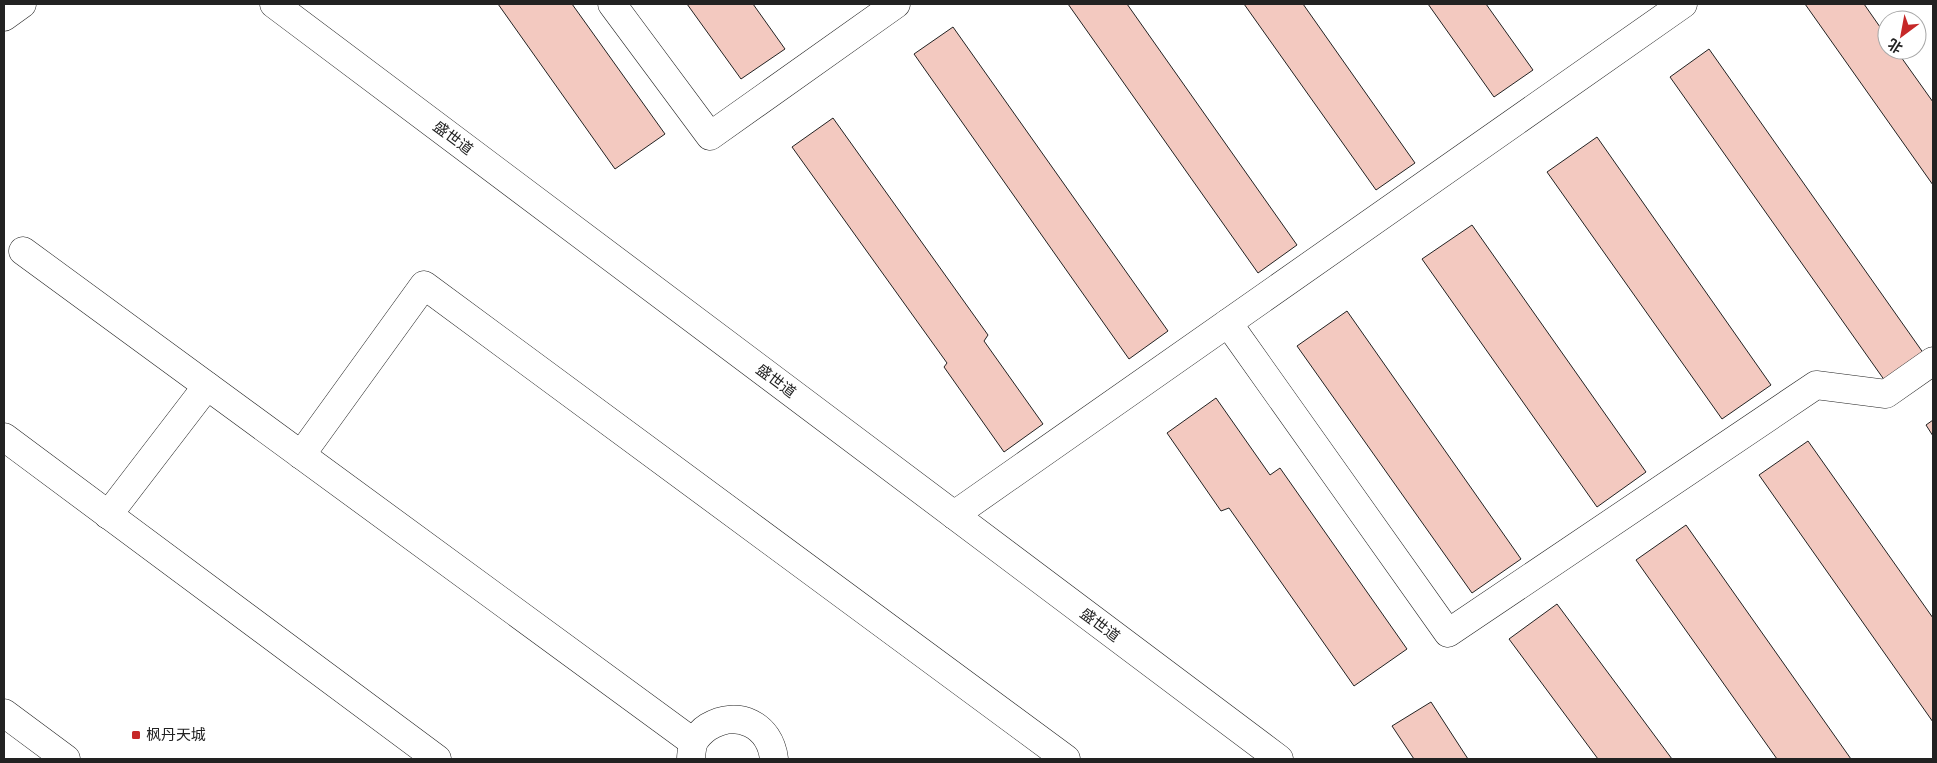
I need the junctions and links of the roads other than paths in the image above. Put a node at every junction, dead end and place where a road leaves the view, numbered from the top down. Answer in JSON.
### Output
{"nodes":[{"id":1,"x":22,"y":4,"type":"edge"},
{"id":2,"x":274,"y":4,"type":"edge"},
{"id":3,"x":612,"y":4,"type":"edge"},
{"id":4,"x":896,"y":4,"type":"edge"},
{"id":5,"x":1683,"y":4,"type":"edge"},
{"id":6,"x":4,"y":16,"type":"edge"},
{"id":7,"x":23,"y":251,"type":"dead end"},
{"id":8,"x":1228,"y":323,"type":"junction"},
{"id":9,"x":1933,"y":361,"type":"edge"},
{"id":10,"x":207,"y":386,"type":"junction"},
{"id":11,"x":4,"y":437,"type":"edge"},
{"id":12,"x":301,"y":455,"type":"junction"},
{"id":13,"x":108,"y":515,"type":"junction"},
{"id":14,"x":954,"y":515,"type":"junction"},
{"id":15,"x":4,"y":713,"type":"edge"},
{"id":16,"x":692,"y":751,"type":"edge"},
{"id":17,"x":66,"y":759,"type":"edge"},
{"id":18,"x":437,"y":759,"type":"edge"},
{"id":19,"x":774,"y":759,"type":"edge"},
{"id":20,"x":1066,"y":759,"type":"edge"},
{"id":21,"x":1278,"y":759,"type":"edge"}],
"edges":[{"from":1,"to":6,"type":"street"},
{"from":2,"to":14,"type":"street","name":"盛世道"},
{"from":3,"to":4,"type":"street"},
{"from":5,"to":8,"type":"street"},
{"from":7,"to":10,"type":"street"},
{"from":8,"to":9,"type":"street"},
{"from":8,"to":14,"type":"street"},
{"from":10,"to":12,"type":"street"},
{"from":10,"to":13,"type":"street"},
{"from":11,"to":13,"type":"street"},
{"from":12,"to":16,"type":"street"},
{"from":12,"to":20,"type":"street"},
{"from":13,"to":18,"type":"street"},
{"from":14,"to":21,"type":"street","name":"盛世道"},
{"from":15,"to":17,"type":"street"},
{"from":16,"to":19,"type":"street"}]}
